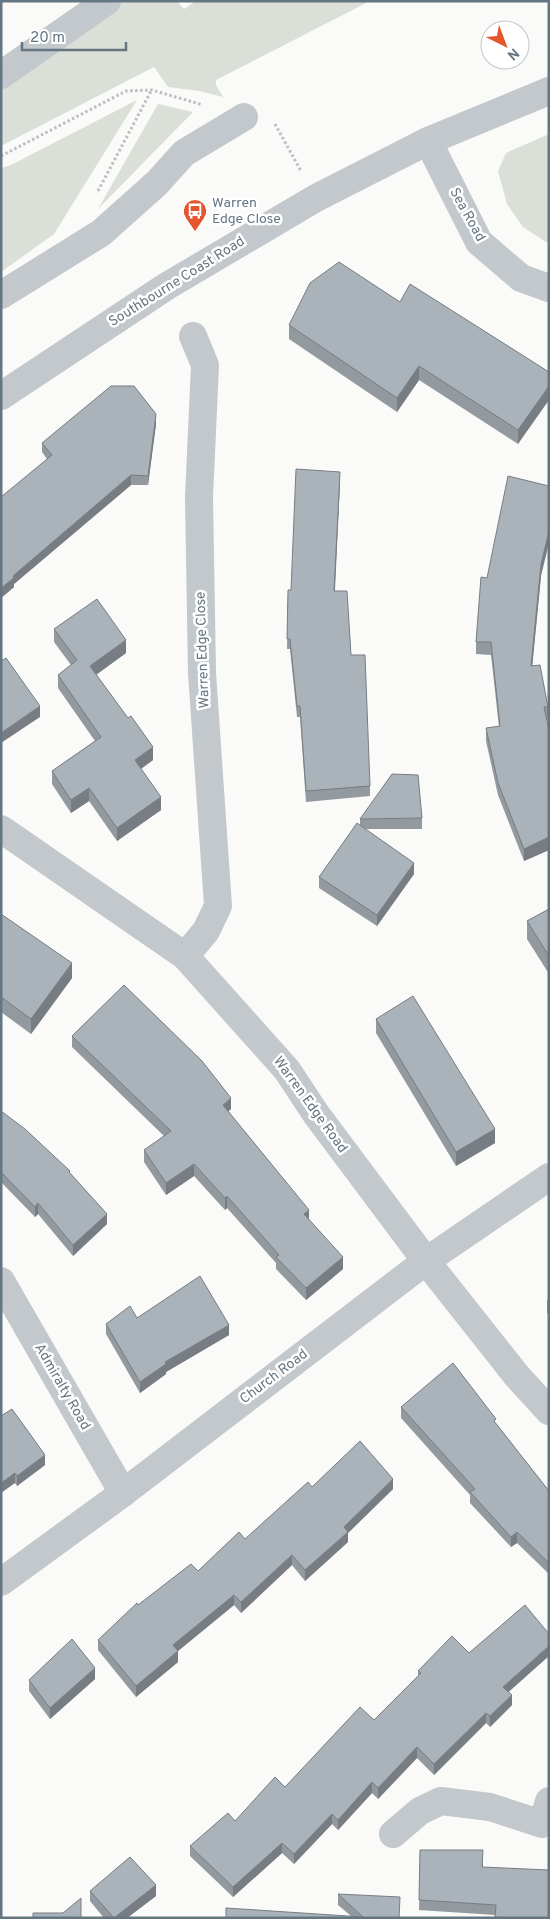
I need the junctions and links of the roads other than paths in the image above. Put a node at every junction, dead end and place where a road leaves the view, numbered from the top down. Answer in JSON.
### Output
{"nodes":[{"id":1,"x":107,"y":1,"type":"edge"},
{"id":2,"x":1,"y":75,"type":"edge"},
{"id":3,"x":549,"y":91,"type":"edge"},
{"id":4,"x":244,"y":117,"type":"road end"},
{"id":5,"x":428,"y":141,"type":"junction"},
{"id":6,"x":549,"y":288,"type":"edge"},
{"id":7,"x":1,"y":295,"type":"edge"},
{"id":8,"x":193,"y":336,"type":"dead end"},
{"id":9,"x":1,"y":396,"type":"edge"},
{"id":10,"x":1,"y":829,"type":"edge"},
{"id":11,"x":185,"y":956,"type":"junction"},
{"id":12,"x":549,"y":1177,"type":"edge"},
{"id":13,"x":426,"y":1261,"type":"junction"},
{"id":14,"x":1,"y":1281,"type":"edge"},
{"id":15,"x":549,"y":1410,"type":"edge"},
{"id":16,"x":123,"y":1493,"type":"junction"},
{"id":17,"x":1,"y":1582,"type":"edge"},
{"id":18,"x":546,"y":1817,"type":"edge"},
{"id":19,"x":393,"y":1834,"type":"dead end"}],
"edges":[{"from":1,"to":2,"type":"street"},
{"from":3,"to":5,"type":"street","name":"Southbourne Coast Road"},
{"from":4,"to":7,"type":"street"},
{"from":5,"to":6,"type":"street","name":"Sea Road"},
{"from":5,"to":9,"type":"street","name":"Southbourne Coast Road"},
{"from":8,"to":11,"type":"street","name":"Warren Edge Close"},
{"from":10,"to":11,"type":"street","name":"Warren Edge Road"},
{"from":11,"to":13,"type":"street","name":"Warren Edge Road"},
{"from":12,"to":13,"type":"street","name":"Church Road"},
{"from":13,"to":15,"type":"street","name":"Warren Edge Road"},
{"from":13,"to":16,"type":"street","name":"Church Road"},
{"from":14,"to":16,"type":"street","name":"Admiralty Road"},
{"from":16,"to":17,"type":"street","name":"Church Road"},
{"from":18,"to":19,"type":"street"}]}
